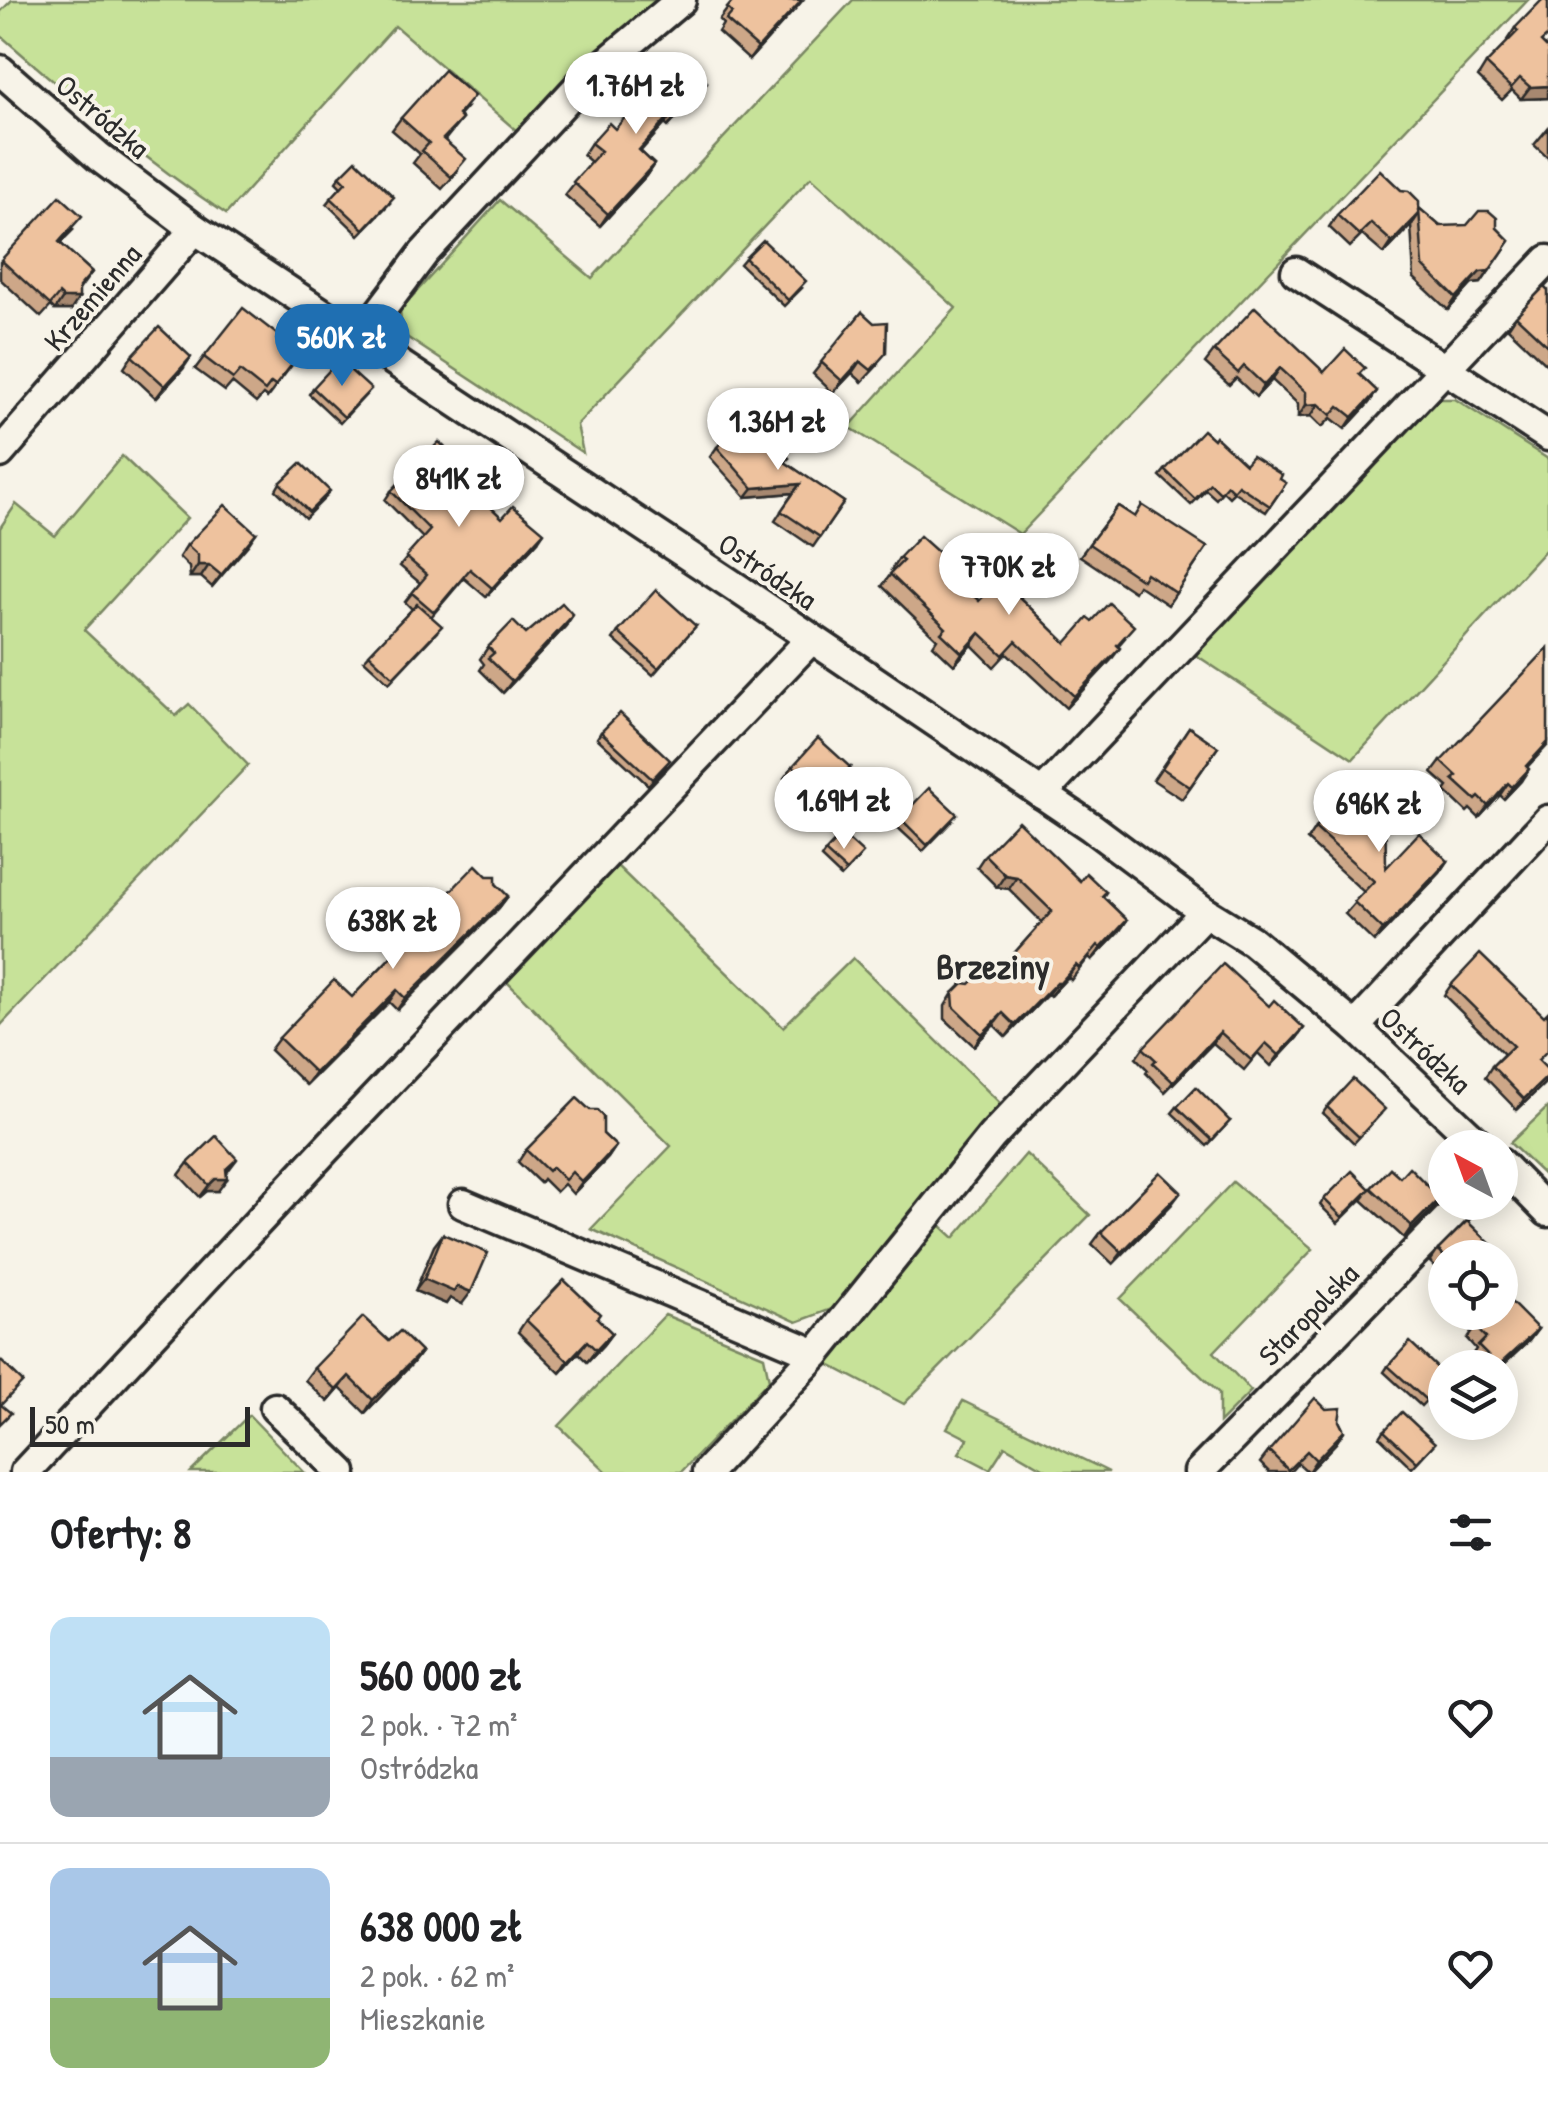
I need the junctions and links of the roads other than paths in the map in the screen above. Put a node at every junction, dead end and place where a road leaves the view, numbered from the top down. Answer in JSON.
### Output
{"nodes":[{"id":1,"x":681,"y":0,"type":"edge"},
{"id":2,"x":0,"y":70,"type":"edge"},
{"id":3,"x":194,"y":229,"type":"junction"},
{"id":4,"x":1548,"y":260,"type":"edge"},
{"id":5,"x":1296,"y":272,"type":"dead end"},
{"id":6,"x":360,"y":338,"type":"junction"},
{"id":7,"x":1444,"y":370,"type":"junction"},
{"id":8,"x":1548,"y":436,"type":"edge"},
{"id":9,"x":0,"y":452,"type":"edge"},
{"id":10,"x":811,"y":639,"type":"junction"},
{"id":11,"x":1042,"y":794,"type":"junction"},
{"id":12,"x":1548,"y":820,"type":"edge"},
{"id":13,"x":1205,"y":912,"type":"junction"},
{"id":14,"x":1355,"y":1028,"type":"junction"},
{"id":15,"x":1464,"y":1130,"type":"edge"},
{"id":16,"x":1518,"y":1182,"type":"edge"},
{"id":17,"x":463,"y":1204,"type":"dead end"},
{"id":18,"x":1548,"y":1212,"type":"edge"},
{"id":19,"x":1446,"y":1220,"type":"edge"},
{"id":20,"x":816,"y":1354,"type":"junction"},
{"id":21,"x":275,"y":1408,"type":"dead end"},
{"id":22,"x":25,"y":1472,"type":"edge"},
{"id":23,"x":342,"y":1472,"type":"edge"},
{"id":24,"x":706,"y":1472,"type":"edge"},
{"id":25,"x":1199,"y":1472,"type":"edge"}],
"edges":[{"from":1,"to":6,"type":"street"},
{"from":2,"to":3,"type":"street","name":"Ostródzka"},
{"from":3,"to":6,"type":"street","name":"Ostródzka"},
{"from":3,"to":9,"type":"street","name":"Krzemienna"},
{"from":4,"to":7,"type":"street"},
{"from":5,"to":7,"type":"street"},
{"from":6,"to":10,"type":"street","name":"Ostródzka"},
{"from":7,"to":8,"type":"street"},
{"from":7,"to":11,"type":"street"},
{"from":10,"to":11,"type":"street","name":"Ostródzka"},
{"from":10,"to":22,"type":"street"},
{"from":11,"to":13,"type":"street","name":"Ostródzka"},
{"from":12,"to":14,"type":"street"},
{"from":13,"to":14,"type":"street","name":"Ostródzka"},
{"from":13,"to":20,"type":"street"},
{"from":14,"to":15,"type":"street","name":"Ostródzka"},
{"from":16,"to":18,"type":"street"},
{"from":17,"to":20,"type":"street"},
{"from":19,"to":25,"type":"street","name":"Staropolska"},
{"from":20,"to":24,"type":"street"},
{"from":21,"to":23,"type":"street"}]}
